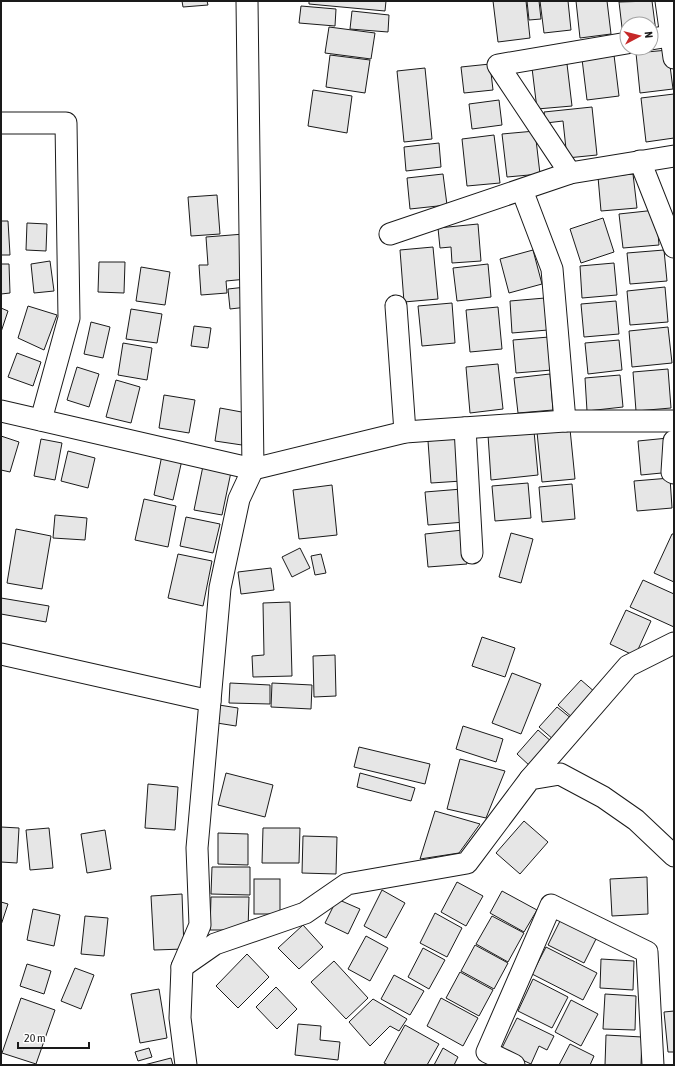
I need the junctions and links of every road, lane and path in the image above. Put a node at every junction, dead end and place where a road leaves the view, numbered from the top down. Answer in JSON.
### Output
{"nodes":[{"id":1,"x":247,"y":1,"type":"edge"},
{"id":2,"x":666,"y":1,"type":"edge"},
{"id":3,"x":660,"y":37,"type":"edge"},
{"id":4,"x":619,"y":44,"type":"edge"},
{"id":5,"x":674,"y":58,"type":"edge"},
{"id":6,"x":1,"y":123,"type":"edge"},
{"id":7,"x":674,"y":156,"type":"edge"},
{"id":8,"x":640,"y":161,"type":"junction"},
{"id":9,"x":570,"y":173,"type":"junction"},
{"id":10,"x":522,"y":190,"type":"junction"},
{"id":11,"x":390,"y":234,"type":"dead end"},
{"id":12,"x":674,"y":247,"type":"edge"},
{"id":13,"x":396,"y":306,"type":"dead end"},
{"id":14,"x":1,"y":411,"type":"edge"},
{"id":15,"x":41,"y":420,"type":"junction"},
{"id":16,"x":565,"y":421,"type":"junction"},
{"id":17,"x":674,"y":421,"type":"edge"},
{"id":18,"x":465,"y":428,"type":"junction"},
{"id":19,"x":406,"y":432,"type":"junction"},
{"id":20,"x":674,"y":441,"type":"edge"},
{"id":21,"x":253,"y":469,"type":"junction"},
{"id":22,"x":674,"y":473,"type":"edge"},
{"id":23,"x":472,"y":553,"type":"dead end"},
{"id":24,"x":674,"y":643,"type":"edge"},
{"id":25,"x":1,"y":654,"type":"edge"},
{"id":26,"x":210,"y":701,"type":"junction"},
{"id":27,"x":530,"y":780,"type":"junction"},
{"id":28,"x":674,"y":856,"type":"edge"},
{"id":29,"x":182,"y":967,"type":"junction"},
{"id":30,"x":484,"y":1058,"type":"edge"},
{"id":31,"x":186,"y":1065,"type":"edge"},
{"id":32,"x":514,"y":1065,"type":"edge"},
{"id":33,"x":653,"y":1065,"type":"edge"}],
"edges":[{"from":1,"to":21,"type":"street"},
{"from":2,"to":3,"type":"street"},
{"from":3,"to":5,"type":"street"},
{"from":4,"to":9,"type":"street"},
{"from":6,"to":15,"type":"street"},
{"from":7,"to":8,"type":"street"},
{"from":8,"to":9,"type":"street"},
{"from":8,"to":12,"type":"street"},
{"from":9,"to":10,"type":"street"},
{"from":10,"to":11,"type":"street"},
{"from":10,"to":16,"type":"street"},
{"from":13,"to":19,"type":"street"},
{"from":14,"to":15,"type":"street"},
{"from":15,"to":21,"type":"street"},
{"from":16,"to":17,"type":"street"},
{"from":16,"to":18,"type":"street"},
{"from":18,"to":19,"type":"street"},
{"from":18,"to":23,"type":"street"},
{"from":19,"to":21,"type":"street"},
{"from":20,"to":22,"type":"street"},
{"from":21,"to":26,"type":"street"},
{"from":24,"to":27,"type":"street"},
{"from":25,"to":26,"type":"street"},
{"from":26,"to":29,"type":"street"},
{"from":27,"to":28,"type":"street"},
{"from":27,"to":29,"type":"street"},
{"from":29,"to":31,"type":"street"},
{"from":30,"to":32,"type":"street"},
{"from":30,"to":33,"type":"street"}]}
